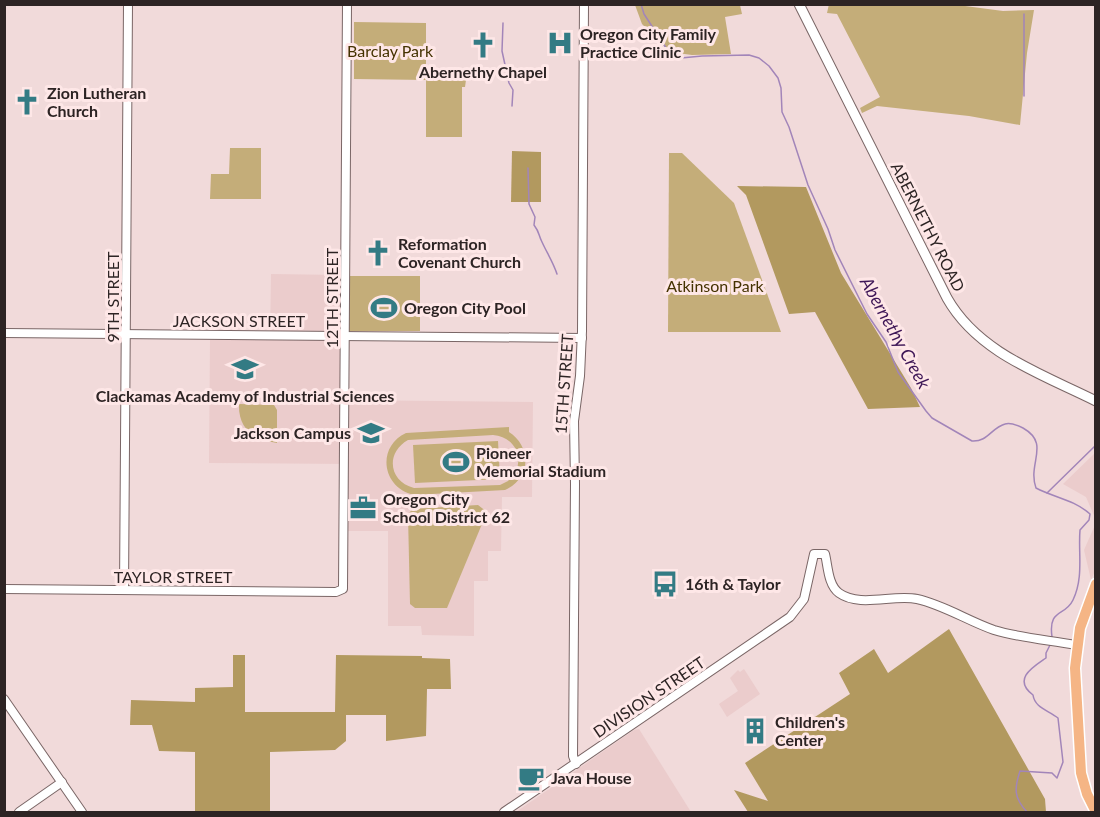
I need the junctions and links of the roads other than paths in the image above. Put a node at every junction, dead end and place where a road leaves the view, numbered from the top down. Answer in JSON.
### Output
{"nodes":[{"id":1,"x":128,"y":4,"type":"edge"},
{"id":2,"x":347,"y":4,"type":"edge"},
{"id":3,"x":584,"y":4,"type":"edge"},
{"id":4,"x":799,"y":4,"type":"edge"},
{"id":5,"x":4,"y":333,"type":"edge"},
{"id":6,"x":126,"y":334,"type":"junction"},
{"id":7,"x":345,"y":336,"type":"junction"},
{"id":8,"x":582,"y":338,"type":"junction"},
{"id":9,"x":1095,"y":401,"type":"edge"},
{"id":10,"x":1095,"y":584,"type":"edge"},
{"id":11,"x":4,"y":589,"type":"edge"},
{"id":12,"x":124,"y":590,"type":"junction"},
{"id":13,"x":341,"y":591,"type":"joint"},
{"id":14,"x":1076,"y":645,"type":"junction"},
{"id":15,"x":4,"y":699,"type":"edge"},
{"id":16,"x":576,"y":764,"type":"junction"},
{"id":17,"x":62,"y":782,"type":"junction"},
{"id":18,"x":1095,"y":812,"type":"edge"},
{"id":19,"x":19,"y":813,"type":"edge"},
{"id":20,"x":82,"y":813,"type":"edge"},
{"id":21,"x":504,"y":813,"type":"edge"}],
"edges":[{"from":1,"to":6,"type":"street","name":"9TH STREET"},
{"from":2,"to":7,"type":"street","name":"12TH STREET"},
{"from":3,"to":8,"type":"street","name":"15TH STREET"},
{"from":4,"to":9,"type":"main road","name":"ABERNETHY ROAD"},
{"from":5,"to":6,"type":"street","name":"JACKSON STREET"},
{"from":6,"to":7,"type":"street","name":"JACKSON STREET"},
{"from":6,"to":12,"type":"street","name":"9TH STREET"},
{"from":7,"to":8,"type":"street","name":"JACKSON STREET"},
{"from":7,"to":13,"type":"street","name":"12TH STREET"},
{"from":8,"to":16,"type":"street","name":"15TH STREET"},
{"from":10,"to":14,"type":"main road"},
{"from":11,"to":12,"type":"street","name":"TAYLOR STREET"},
{"from":12,"to":13,"type":"street","name":"TAYLOR STREET"},
{"from":14,"to":16,"type":"street","name":"DIVISION STREET"},
{"from":14,"to":18,"type":"main road"},
{"from":15,"to":17,"type":"street"},
{"from":16,"to":21,"type":"street","name":"DIVISION STREET"},
{"from":17,"to":19,"type":"street"},
{"from":17,"to":20,"type":"street"}]}
